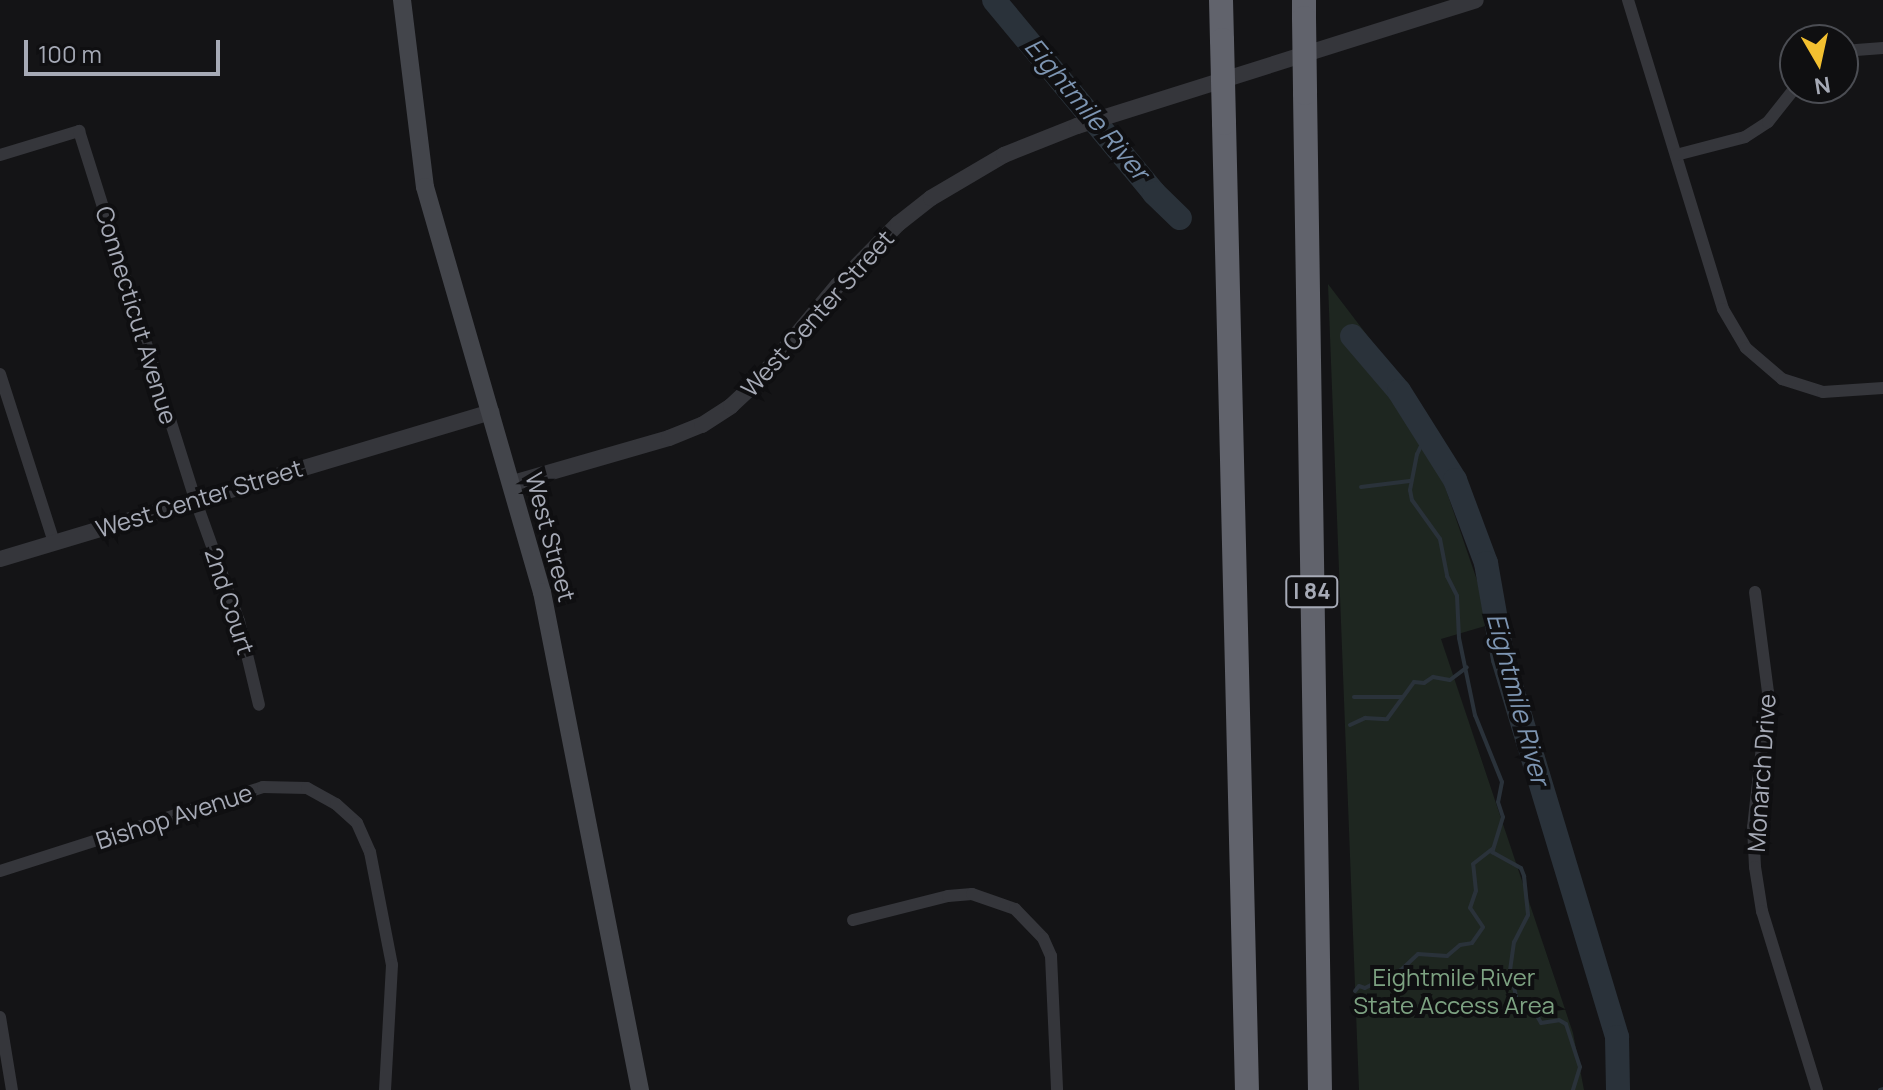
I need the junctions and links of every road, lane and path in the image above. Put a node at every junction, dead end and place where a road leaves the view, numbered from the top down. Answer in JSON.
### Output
{"nodes":[{"id":1,"x":402,"y":0,"type":"edge"},
{"id":2,"x":1221,"y":0,"type":"edge"},
{"id":3,"x":1476,"y":0,"type":"edge"},
{"id":4,"x":1628,"y":0,"type":"edge"},
{"id":5,"x":1304,"y":9,"type":"edge"},
{"id":6,"x":1883,"y":48,"type":"edge"},
{"id":7,"x":1859,"y":50,"type":"edge"},
{"id":8,"x":1782,"y":104,"type":"edge"},
{"id":9,"x":0,"y":155,"type":"edge"},
{"id":10,"x":1676,"y":155,"type":"junction"},
{"id":11,"x":0,"y":374,"type":"edge"},
{"id":12,"x":1883,"y":388,"type":"edge"},
{"id":13,"x":491,"y":412,"type":"junction"},
{"id":14,"x":513,"y":483,"type":"junction"},
{"id":15,"x":195,"y":499,"type":"junction"},
{"id":16,"x":54,"y":542,"type":"junction"},
{"id":17,"x":0,"y":559,"type":"edge"},
{"id":18,"x":1755,"y":592,"type":"dead end"},
{"id":19,"x":259,"y":705,"type":"dead end"},
{"id":20,"x":0,"y":871,"type":"edge"},
{"id":21,"x":853,"y":920,"type":"dead end"},
{"id":22,"x":0,"y":1017,"type":"edge"},
{"id":23,"x":12,"y":1090,"type":"edge"},
{"id":24,"x":385,"y":1090,"type":"edge"},
{"id":25,"x":640,"y":1090,"type":"edge"},
{"id":26,"x":1057,"y":1090,"type":"edge"},
{"id":27,"x":1247,"y":1090,"type":"edge"},
{"id":28,"x":1320,"y":1090,"type":"edge"},
{"id":29,"x":1817,"y":1090,"type":"edge"}],
"edges":[{"from":1,"to":13,"type":"main road","name":"West Street"},
{"from":2,"to":27,"type":"highway","bridge":true},
{"from":3,"to":14,"type":"street","name":"West Center Street"},
{"from":4,"to":10,"type":"street"},
{"from":5,"to":28,"type":"highway","number":"I 84","bridge":true},
{"from":6,"to":7,"type":"street"},
{"from":8,"to":10,"type":"street"},
{"from":9,"to":15,"type":"street","name":"Connecticut Avenue"},
{"from":10,"to":12,"type":"street"},
{"from":11,"to":16,"type":"street"},
{"from":13,"to":14,"type":"main road","name":"West Street"},
{"from":13,"to":15,"type":"street","name":"West Center Street"},
{"from":14,"to":25,"type":"main road","name":"West Street"},
{"from":15,"to":16,"type":"street","name":"West Center Street"},
{"from":15,"to":19,"type":"street","name":"2nd Court"},
{"from":16,"to":17,"type":"street","name":"West Center Street"},
{"from":18,"to":29,"type":"street","name":"Monarch Drive"},
{"from":20,"to":24,"type":"street","name":"Bishop Avenue"},
{"from":21,"to":26,"type":"street"},
{"from":22,"to":23,"type":"street"}]}
